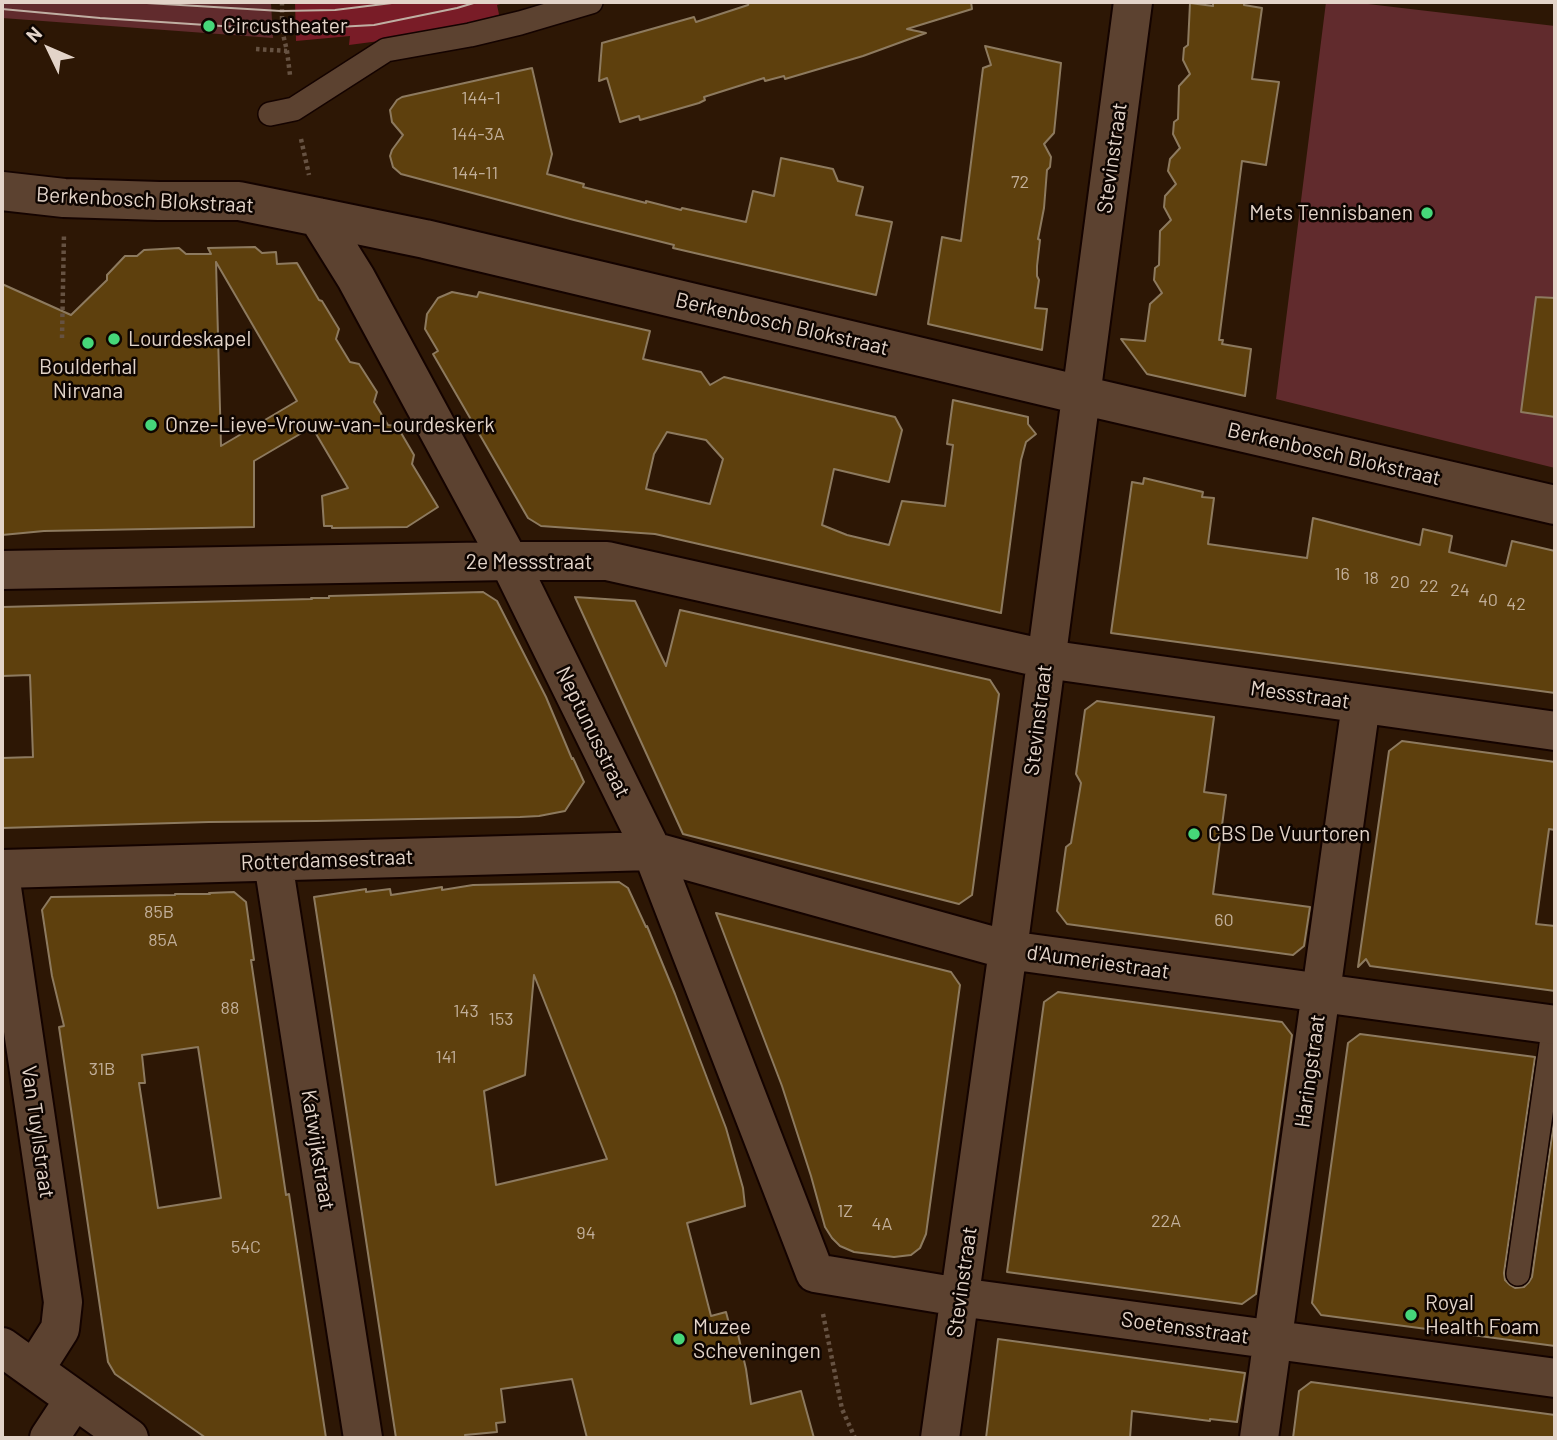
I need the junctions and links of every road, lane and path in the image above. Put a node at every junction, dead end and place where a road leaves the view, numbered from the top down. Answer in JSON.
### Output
{"nodes":[{"id":1,"x":282,"y":2,"type":"edge"},
{"id":2,"x":592,"y":2,"type":"edge"},
{"id":3,"x":1133,"y":2,"type":"edge"},
{"id":4,"x":256,"y":49,"type":"dead end"},
{"id":5,"x":295,"y":109,"type":"junction"},
{"id":6,"x":270,"y":114,"type":"dead end"},
{"id":7,"x":309,"y":177,"type":"dead end"},
{"id":8,"x":2,"y":191,"type":"edge"},
{"id":9,"x":64,"y":198,"type":"junction"},
{"id":10,"x":318,"y":217,"type":"junction"},
{"id":11,"x":62,"y":338,"type":"dead end"},
{"id":12,"x":1081,"y":395,"type":"junction"},
{"id":13,"x":1555,"y":505,"type":"edge"},
{"id":14,"x":509,"y":561,"type":"junction"},
{"id":15,"x":2,"y":570,"type":"edge"},
{"id":16,"x":1046,"y":659,"type":"junction"},
{"id":17,"x":1361,"y":704,"type":"junction"},
{"id":18,"x":1555,"y":732,"type":"edge"},
{"id":19,"x":652,"y":851,"type":"junction"},
{"id":20,"x":273,"y":862,"type":"junction"},
{"id":21,"x":2,"y":869,"type":"edge"},
{"id":22,"x":2,"y":888,"type":"edge"},
{"id":23,"x":1008,"y":950,"type":"junction"},
{"id":24,"x":1321,"y":993,"type":"junction"},
{"id":25,"x":1555,"y":1025,"type":"edge"},
{"id":26,"x":815,"y":1273,"type":"junction"},
{"id":27,"x":1518,"y":1274,"type":"dead end"},
{"id":28,"x":960,"y":1297,"type":"junction"},
{"id":29,"x":1273,"y":1339,"type":"junction"},
{"id":30,"x":2,"y":1347,"type":"edge"},
{"id":31,"x":34,"y":1370,"type":"junction"},
{"id":32,"x":1555,"y":1377,"type":"edge"},
{"id":33,"x":74,"y":1400,"type":"junction"},
{"id":34,"x":49,"y":1438,"type":"edge"},
{"id":35,"x":129,"y":1438,"type":"edge"},
{"id":36,"x":363,"y":1438,"type":"edge"},
{"id":37,"x":855,"y":1438,"type":"edge"},
{"id":38,"x":940,"y":1438,"type":"edge"},
{"id":39,"x":1259,"y":1438,"type":"edge"}],
"edges":[{"from":1,"to":4,"type":"path"},
{"from":2,"to":5,"type":"lane"},
{"from":3,"to":12,"type":"street","name":"Stevinstraat"},
{"from":5,"to":6,"type":"lane"},
{"from":5,"to":7,"type":"path"},
{"from":8,"to":9,"type":"street","name":"Berkenbosch Blokstraat"},
{"from":9,"to":10,"type":"street","name":"Berkenbosch Blokstraat"},
{"from":9,"to":11,"type":"path"},
{"from":10,"to":12,"type":"street","name":"Berkenbosch Blokstraat"},
{"from":10,"to":14,"type":"street","name":"Neptunusstraat"},
{"from":12,"to":13,"type":"street","name":"Berkenbosch Blokstraat"},
{"from":12,"to":16,"type":"street","name":"Stevinstraat"},
{"from":14,"to":15,"type":"street","name":"2e Messstraat"},
{"from":14,"to":16,"type":"street","name":"2e Messstraat"},
{"from":14,"to":19,"type":"street","name":"Neptunusstraat"},
{"from":16,"to":17,"type":"street","name":"Messstraat"},
{"from":16,"to":23,"type":"street","name":"Stevinstraat"},
{"from":17,"to":18,"type":"street","name":"Messstraat"},
{"from":17,"to":24,"type":"street","name":"Haringstraat"},
{"from":19,"to":20,"type":"street","name":"Rotterdamsestraat"},
{"from":19,"to":23,"type":"street","name":"d'Aumeriestraat"},
{"from":19,"to":26,"type":"street","name":"Neptunusstraat"},
{"from":20,"to":21,"type":"street","name":"Rotterdamsestraat"},
{"from":20,"to":36,"type":"street","name":"Katwijkstraat"},
{"from":22,"to":31,"type":"street","name":"Van Tuyllstraat"},
{"from":23,"to":24,"type":"street","name":"d'Aumeriestraat"},
{"from":23,"to":28,"type":"street","name":"Stevinstraat"},
{"from":24,"to":25,"type":"street","name":"d'Aumeriestraat"},
{"from":24,"to":29,"type":"street","name":"Haringstraat"},
{"from":25,"to":27,"type":"lane"},
{"from":26,"to":28,"type":"street","name":"Soetensstraat"},
{"from":26,"to":37,"type":"path"},
{"from":28,"to":29,"type":"street","name":"Soetensstraat"},
{"from":28,"to":38,"type":"street","name":"Stevinstraat"},
{"from":29,"to":32,"type":"street","name":"Soetensstraat"},
{"from":29,"to":39,"type":"street","name":"Haringstraat"},
{"from":30,"to":31,"type":"street"},
{"from":31,"to":33,"type":"street"},
{"from":33,"to":34,"type":"street"},
{"from":33,"to":35,"type":"street"}]}
